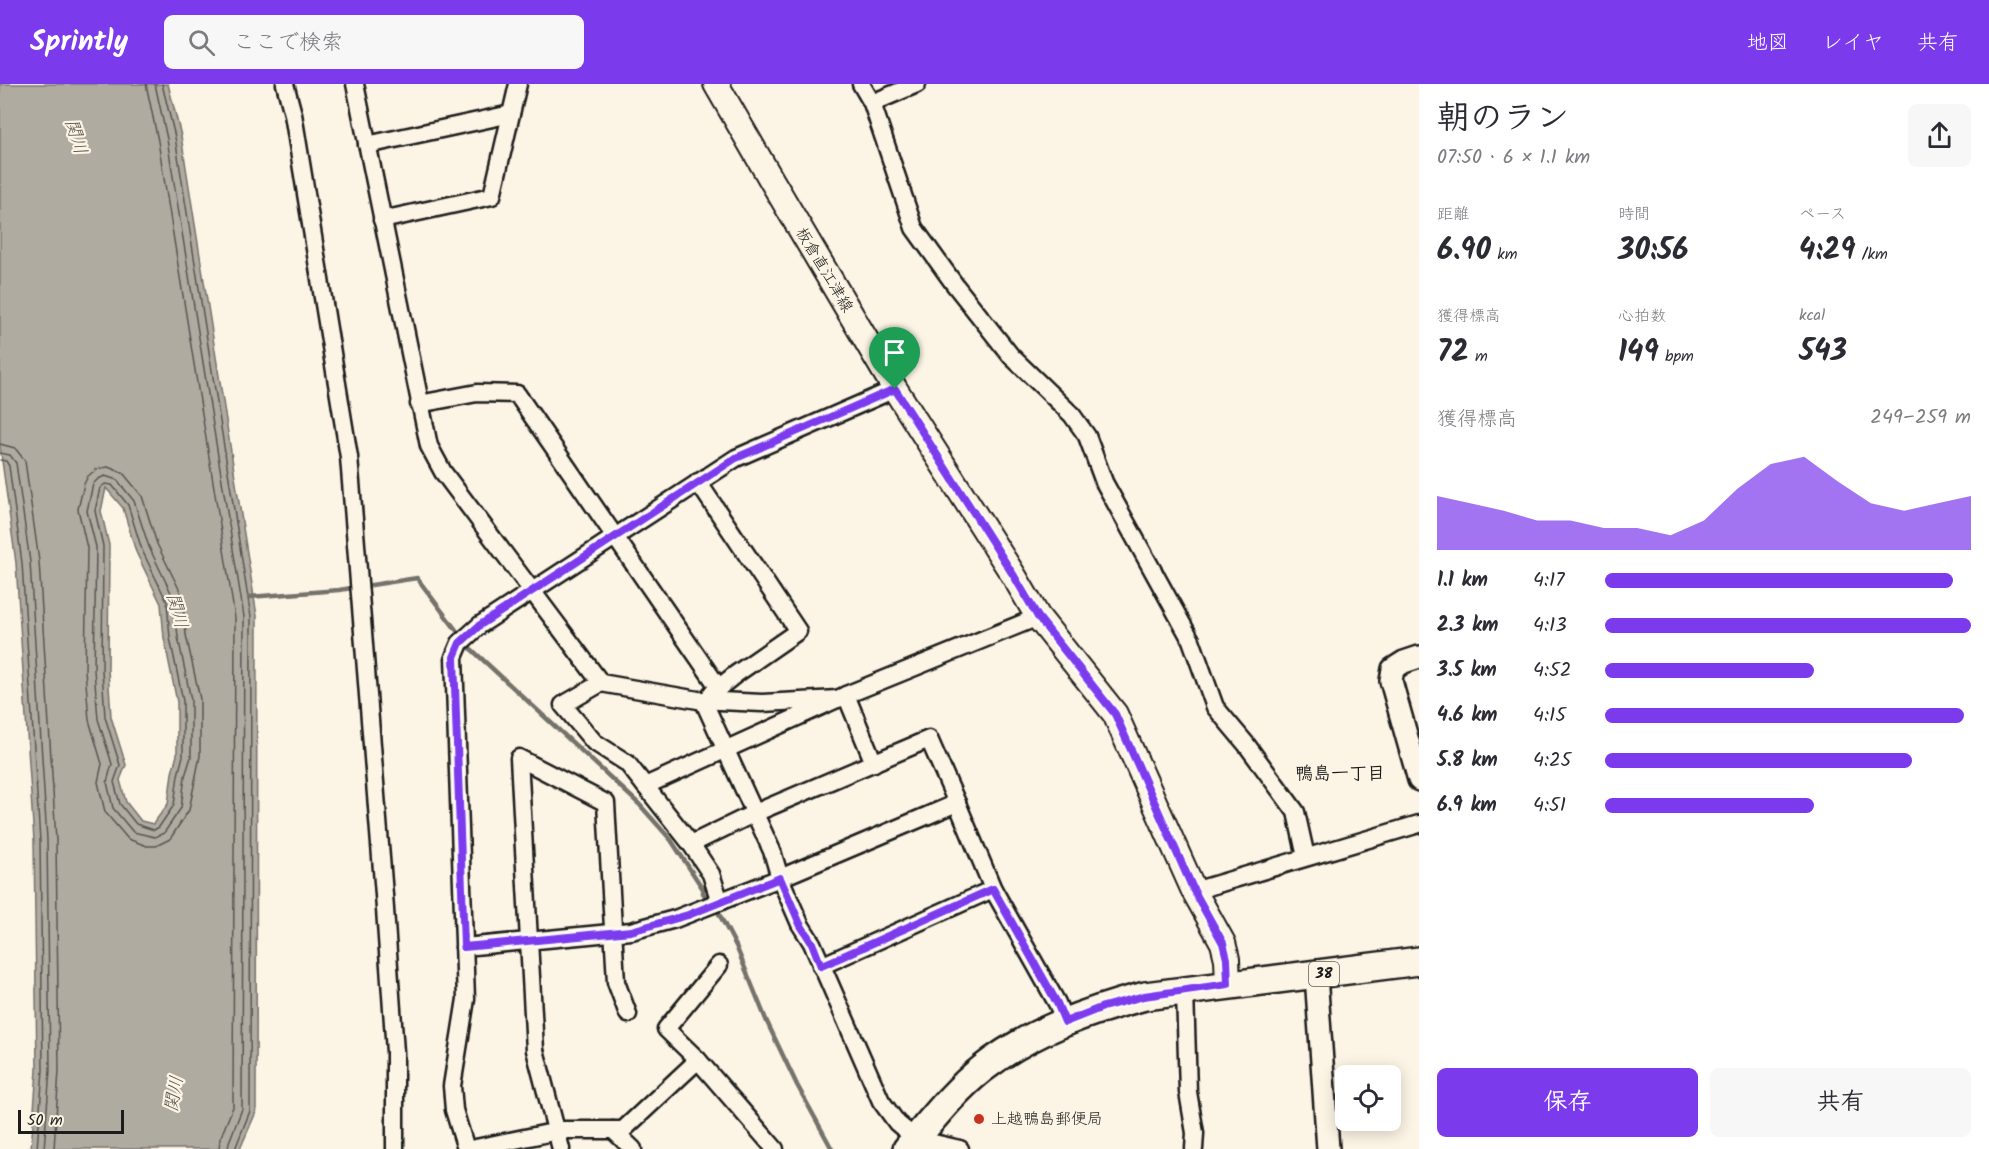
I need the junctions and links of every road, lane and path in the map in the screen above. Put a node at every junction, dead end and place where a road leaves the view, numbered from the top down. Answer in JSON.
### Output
{"nodes":[{"id":1,"x":285,"y":84,"type":"edge"},
{"id":2,"x":355,"y":84,"type":"edge"},
{"id":3,"x":518,"y":84,"type":"edge"},
{"id":4,"x":716,"y":84,"type":"edge"},
{"id":5,"x":861,"y":84,"type":"edge"},
{"id":6,"x":917,"y":84,"type":"edge"},
{"id":7,"x":872,"y":103,"type":"junction"},
{"id":8,"x":511,"y":114,"type":"junction"},
{"id":9,"x":368,"y":145,"type":"junction"},
{"id":10,"x":382,"y":220,"type":"junction"},
{"id":11,"x":895,"y":389,"type":"junction"},
{"id":12,"x":419,"y":404,"type":"junction"},
{"id":13,"x":698,"y":482,"type":"junction"},
{"id":14,"x":616,"y":536,"type":"junction"},
{"id":15,"x":532,"y":590,"type":"junction"},
{"id":16,"x":1038,"y":617,"type":"junction"},
{"id":17,"x":1419,"y":657,"type":"edge"},
{"id":18,"x":601,"y":683,"type":"junction"},
{"id":19,"x":719,"y":688,"type":"junction"},
{"id":20,"x":842,"y":697,"type":"junction"},
{"id":21,"x":703,"y":700,"type":"junction"},
{"id":22,"x":726,"y":748,"type":"junction"},
{"id":23,"x":874,"y":763,"type":"junction"},
{"id":24,"x":1419,"y":780,"type":"edge"},
{"id":25,"x":645,"y":786,"type":"junction"},
{"id":26,"x":957,"y":803,"type":"junction"},
{"id":27,"x":755,"y":813,"type":"junction"},
{"id":28,"x":1419,"y":824,"type":"edge"},
{"id":29,"x":691,"y":844,"type":"junction"},
{"id":30,"x":1306,"y":857,"type":"junction"},
{"id":31,"x":780,"y":878,"type":"junction"},
{"id":32,"x":993,"y":889,"type":"junction"},
{"id":33,"x":1194,"y":891,"type":"junction"},
{"id":34,"x":720,"y":902,"type":"junction"},
{"id":35,"x":612,"y":932,"type":"junction"},
{"id":36,"x":530,"y":940,"type":"junction"},
{"id":37,"x":464,"y":947,"type":"junction"},
{"id":38,"x":1419,"y":961,"type":"edge"},
{"id":39,"x":719,"y":965,"type":"dead end"},
{"id":40,"x":821,"y":966,"type":"junction"},
{"id":41,"x":1316,"y":975,"type":"junction"},
{"id":42,"x":1228,"y":984,"type":"junction"},
{"id":43,"x":1185,"y":991,"type":"junction"},
{"id":44,"x":628,"y":1014,"type":"dead end"},
{"id":45,"x":1065,"y":1022,"type":"junction"},
{"id":46,"x":698,"y":1060,"type":"junction"},
{"id":47,"x":613,"y":1130,"type":"junction"},
{"id":48,"x":556,"y":1131,"type":"junction"},
{"id":49,"x":911,"y":1144,"type":"edge"},
{"id":50,"x":395,"y":1149,"type":"edge"},
{"id":51,"x":466,"y":1149,"type":"edge"},
{"id":52,"x":471,"y":1149,"type":"edge"},
{"id":53,"x":561,"y":1149,"type":"edge"},
{"id":54,"x":633,"y":1149,"type":"edge"},
{"id":55,"x":775,"y":1149,"type":"edge"},
{"id":56,"x":960,"y":1149,"type":"edge"},
{"id":57,"x":1194,"y":1149,"type":"edge"},
{"id":58,"x":1328,"y":1149,"type":"edge"}],
"edges":[{"from":1,"to":50,"type":"street"},
{"from":2,"to":9,"type":"street"},
{"from":3,"to":8,"type":"street"},
{"from":4,"to":11,"type":"main road","name":"板倉直江津線"},
{"from":5,"to":7,"type":"street"},
{"from":6,"to":7,"type":"street"},
{"from":7,"to":30,"type":"street"},
{"from":8,"to":9,"type":"street"},
{"from":8,"to":10,"type":"street"},
{"from":9,"to":10,"type":"street"},
{"from":10,"to":12,"type":"street"},
{"from":11,"to":13,"type":"street"},
{"from":11,"to":16,"type":"main road","name":"板倉直江津線"},
{"from":12,"to":14,"type":"street"},
{"from":12,"to":15,"type":"street"},
{"from":13,"to":14,"type":"street"},
{"from":13,"to":19,"type":"street"},
{"from":14,"to":15,"type":"street"},
{"from":14,"to":19,"type":"street"},
{"from":15,"to":18,"type":"street"},
{"from":15,"to":37,"type":"street"},
{"from":16,"to":20,"type":"street"},
{"from":16,"to":33,"type":"main road","name":"板倉直江津線"},
{"from":17,"to":24,"type":"street"},
{"from":18,"to":21,"type":"street"},
{"from":18,"to":25,"type":"street"},
{"from":19,"to":21,"type":"street"},
{"from":20,"to":21,"type":"street"},
{"from":20,"to":22,"type":"street"},
{"from":20,"to":23,"type":"street"},
{"from":21,"to":22,"type":"street"},
{"from":22,"to":25,"type":"street"},
{"from":22,"to":27,"type":"street"},
{"from":23,"to":26,"type":"street"},
{"from":23,"to":27,"type":"street"},
{"from":25,"to":29,"type":"street"},
{"from":26,"to":31,"type":"street"},
{"from":26,"to":32,"type":"street"},
{"from":27,"to":29,"type":"street"},
{"from":27,"to":31,"type":"street"},
{"from":28,"to":30,"type":"street"},
{"from":29,"to":34,"type":"street"},
{"from":30,"to":33,"type":"street"},
{"from":31,"to":34,"type":"street"},
{"from":31,"to":40,"type":"street"},
{"from":32,"to":40,"type":"street"},
{"from":32,"to":45,"type":"street"},
{"from":33,"to":42,"type":"main road","name":"板倉直江津線"},
{"from":34,"to":35,"type":"street"},
{"from":35,"to":36,"type":"street"},
{"from":35,"to":36,"type":"street"},
{"from":35,"to":44,"type":"street"},
{"from":36,"to":37,"type":"street"},
{"from":36,"to":48,"type":"street"},
{"from":37,"to":51,"type":"street"},
{"from":38,"to":41,"type":"main road","number":"38"},
{"from":39,"to":46,"type":"street"},
{"from":40,"to":49,"type":"street"},
{"from":41,"to":42,"type":"main road","number":"38"},
{"from":41,"to":58,"type":"street"},
{"from":42,"to":43,"type":"main road","number":"38"},
{"from":43,"to":45,"type":"main road","number":"38"},
{"from":43,"to":57,"type":"street"},
{"from":45,"to":49,"type":"main road","number":"38"},
{"from":46,"to":47,"type":"street"},
{"from":46,"to":55,"type":"street"},
{"from":47,"to":48,"type":"street"},
{"from":47,"to":54,"type":"street"},
{"from":48,"to":52,"type":"street"},
{"from":48,"to":53,"type":"street"},
{"from":49,"to":56,"type":"street"}]}
